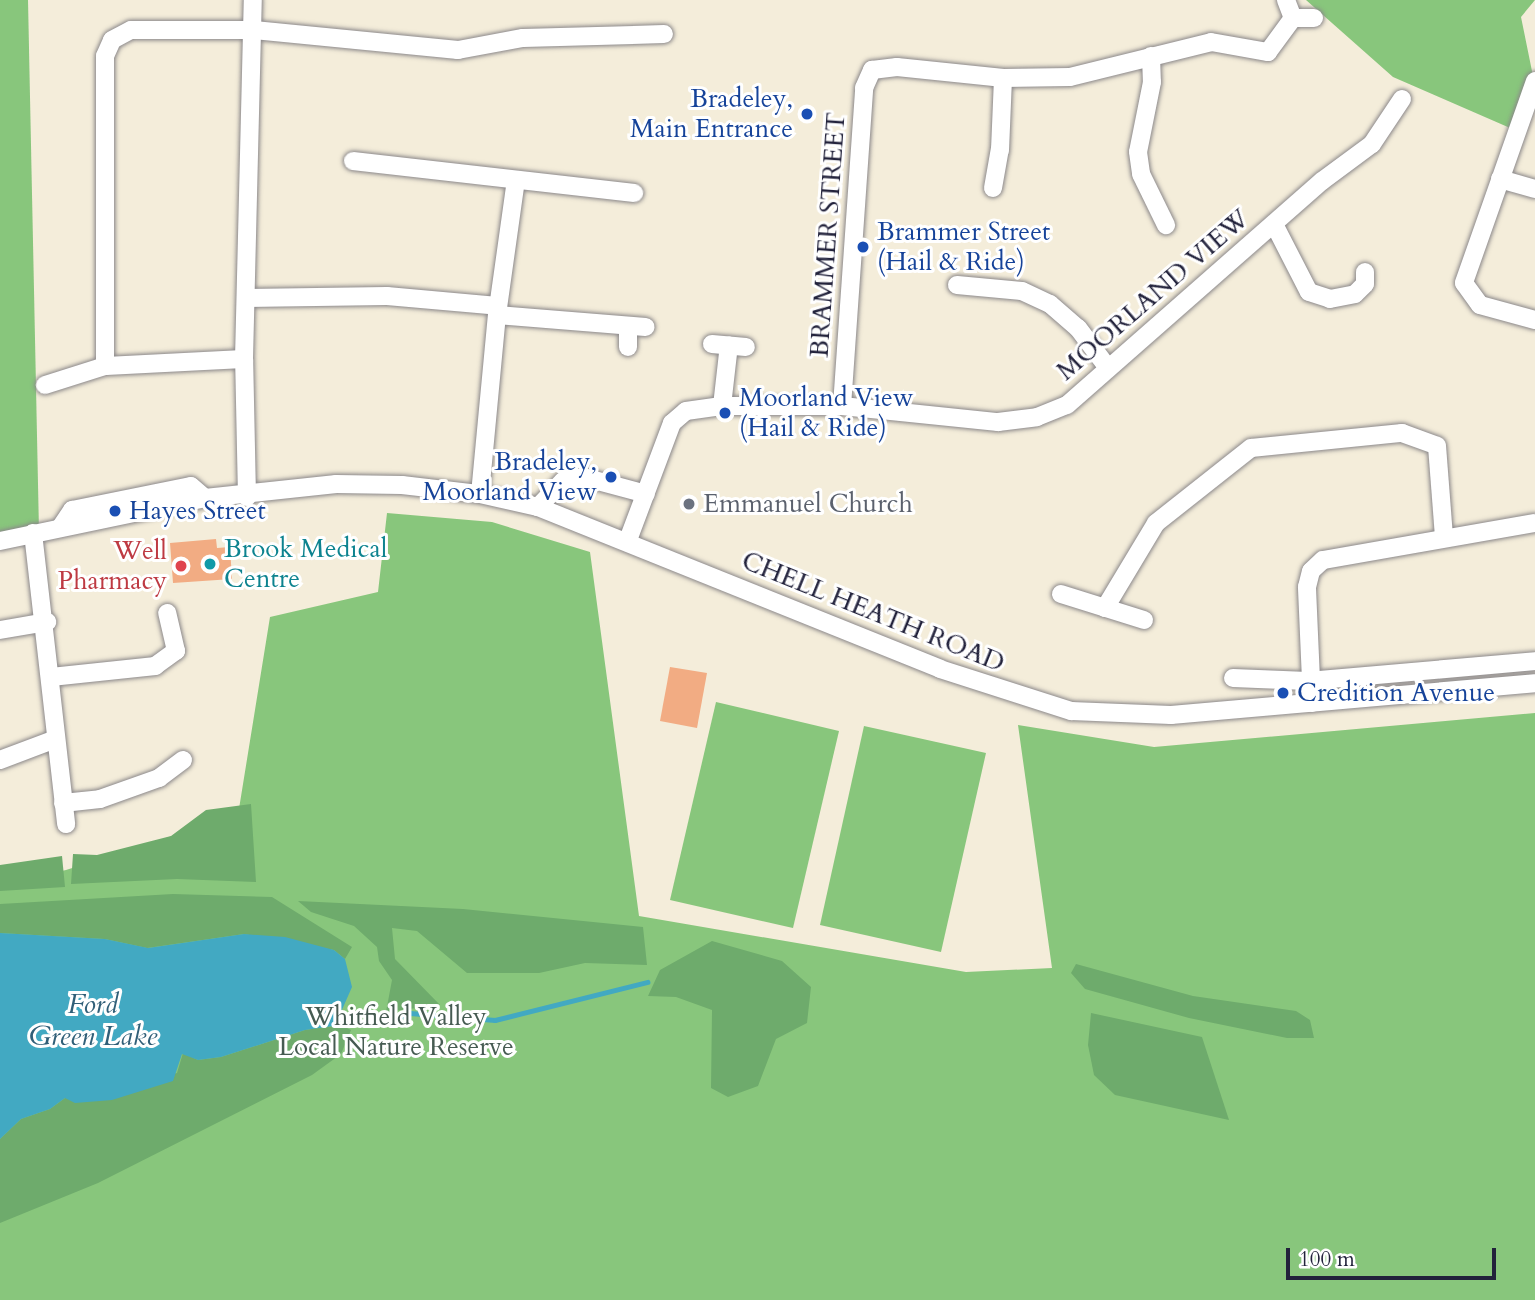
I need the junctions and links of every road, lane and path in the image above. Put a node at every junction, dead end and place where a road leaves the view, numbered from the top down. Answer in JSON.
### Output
{"nodes":[{"id":1,"x":253,"y":0,"type":"edge"},
{"id":2,"x":1286,"y":0,"type":"edge"},
{"id":3,"x":1293,"y":18,"type":"junction"},
{"id":4,"x":1314,"y":18,"type":"dead end"},
{"id":5,"x":254,"y":30,"type":"junction"},
{"id":6,"x":664,"y":34,"type":"dead end"},
{"id":7,"x":1151,"y":56,"type":"junction"},
{"id":8,"x":1003,"y":78,"type":"junction"},
{"id":9,"x":1535,"y":81,"type":"edge"},
{"id":10,"x":1402,"y":99,"type":"dead end"},
{"id":11,"x":353,"y":161,"type":"dead end"},
{"id":12,"x":1500,"y":179,"type":"junction"},
{"id":13,"x":516,"y":180,"type":"junction"},
{"id":14,"x":993,"y":188,"type":"dead end"},
{"id":15,"x":1535,"y":189,"type":"edge"},
{"id":16,"x":634,"y":193,"type":"dead end"},
{"id":17,"x":1274,"y":224,"type":"junction"},
{"id":18,"x":1167,"y":225,"type":"dead end"},
{"id":19,"x":1365,"y":272,"type":"dead end"},
{"id":20,"x":957,"y":285,"type":"dead end"},
{"id":21,"x":246,"y":298,"type":"junction"},
{"id":22,"x":497,"y":310,"type":"junction"},
{"id":23,"x":1535,"y":320,"type":"edge"},
{"id":24,"x":729,"y":345,"type":"dead end"},
{"id":25,"x":628,"y":347,"type":"dead end"},
{"id":26,"x":244,"y":359,"type":"junction"},
{"id":27,"x":105,"y":366,"type":"junction"},
{"id":28,"x":1108,"y":368,"type":"junction"},
{"id":29,"x":45,"y":385,"type":"dead end"},
{"id":30,"x":722,"y":406,"type":"junction"},
{"id":31,"x":842,"y":406,"type":"junction"},
{"id":32,"x":480,"y":494,"type":"junction"},
{"id":33,"x":646,"y":494,"type":"junction"},
{"id":34,"x":247,"y":497,"type":"junction"},
{"id":35,"x":538,"y":506,"type":"junction"},
{"id":36,"x":1535,"y":523,"type":"edge"},
{"id":37,"x":33,"y":533,"type":"junction"},
{"id":38,"x":1444,"y":537,"type":"junction"},
{"id":39,"x":628,"y":540,"type":"junction"},
{"id":40,"x":0,"y":541,"type":"edge"},
{"id":41,"x":1061,"y":594,"type":"dead end"},
{"id":42,"x":1105,"y":608,"type":"junction"},
{"id":43,"x":167,"y":613,"type":"dead end"},
{"id":44,"x":1144,"y":620,"type":"dead end"},
{"id":45,"x":47,"y":622,"type":"junction"},
{"id":46,"x":0,"y":630,"type":"edge"},
{"id":47,"x":1535,"y":661,"type":"edge"},
{"id":48,"x":51,"y":677,"type":"junction"},
{"id":49,"x":1233,"y":678,"type":"dead end"},
{"id":50,"x":1308,"y":681,"type":"junction"},
{"id":51,"x":1535,"y":683,"type":"edge"},
{"id":52,"x":1312,"y":703,"type":"junction"},
{"id":53,"x":53,"y":740,"type":"junction"},
{"id":54,"x":0,"y":760,"type":"edge"},
{"id":55,"x":183,"y":761,"type":"dead end"},
{"id":56,"x":63,"y":803,"type":"junction"},
{"id":57,"x":66,"y":824,"type":"dead end"}],
"edges":[{"from":1,"to":5,"type":"street"},
{"from":2,"to":3,"type":"street"},
{"from":3,"to":4,"type":"street"},
{"from":3,"to":7,"type":"street"},
{"from":5,"to":6,"type":"street"},
{"from":5,"to":21,"type":"street"},
{"from":5,"to":27,"type":"street"},
{"from":7,"to":8,"type":"street"},
{"from":7,"to":18,"type":"street"},
{"from":8,"to":14,"type":"street"},
{"from":8,"to":31,"type":"street","name":"BRAMMER STREET"},
{"from":9,"to":12,"type":"street"},
{"from":10,"to":17,"type":"street","name":"MOORLAND VIEW"},
{"from":11,"to":13,"type":"street"},
{"from":12,"to":15,"type":"street"},
{"from":12,"to":23,"type":"street"},
{"from":13,"to":16,"type":"street"},
{"from":13,"to":22,"type":"street"},
{"from":17,"to":19,"type":"street"},
{"from":17,"to":28,"type":"street","name":"MOORLAND VIEW"},
{"from":20,"to":28,"type":"street"},
{"from":21,"to":22,"type":"street"},
{"from":21,"to":26,"type":"street"},
{"from":22,"to":25,"type":"street"},
{"from":22,"to":32,"type":"street"},
{"from":24,"to":30,"type":"street"},
{"from":26,"to":27,"type":"street"},
{"from":26,"to":34,"type":"street"},
{"from":27,"to":29,"type":"street"},
{"from":28,"to":31,"type":"street","name":"MOORLAND VIEW"},
{"from":30,"to":31,"type":"street","name":"MOORLAND VIEW"},
{"from":30,"to":33,"type":"street","name":"MOORLAND VIEW"},
{"from":32,"to":34,"type":"street","name":"CHELL HEATH ROAD"},
{"from":32,"to":35,"type":"street","name":"CHELL HEATH ROAD"},
{"from":33,"to":35,"type":"street"},
{"from":33,"to":39,"type":"street","name":"MOORLAND VIEW"},
{"from":34,"to":37,"type":"street","name":"CHELL HEATH ROAD"},
{"from":35,"to":39,"type":"street","name":"CHELL HEATH ROAD"},
{"from":36,"to":38,"type":"street"},
{"from":37,"to":40,"type":"street","name":"CHELL HEATH ROAD"},
{"from":37,"to":45,"type":"street"},
{"from":38,"to":42,"type":"street"},
{"from":38,"to":50,"type":"street"},
{"from":39,"to":52,"type":"street","name":"CHELL HEATH ROAD"},
{"from":41,"to":42,"type":"street"},
{"from":42,"to":44,"type":"street"},
{"from":43,"to":48,"type":"street"},
{"from":45,"to":46,"type":"street"},
{"from":45,"to":48,"type":"street"},
{"from":47,"to":50,"type":"street"},
{"from":48,"to":53,"type":"street"},
{"from":49,"to":50,"type":"street"},
{"from":50,"to":52,"type":"street"},
{"from":51,"to":52,"type":"street","name":"CHELL HEATH ROAD"},
{"from":53,"to":54,"type":"street"},
{"from":53,"to":56,"type":"street"},
{"from":55,"to":56,"type":"street"},
{"from":56,"to":57,"type":"street"}]}
